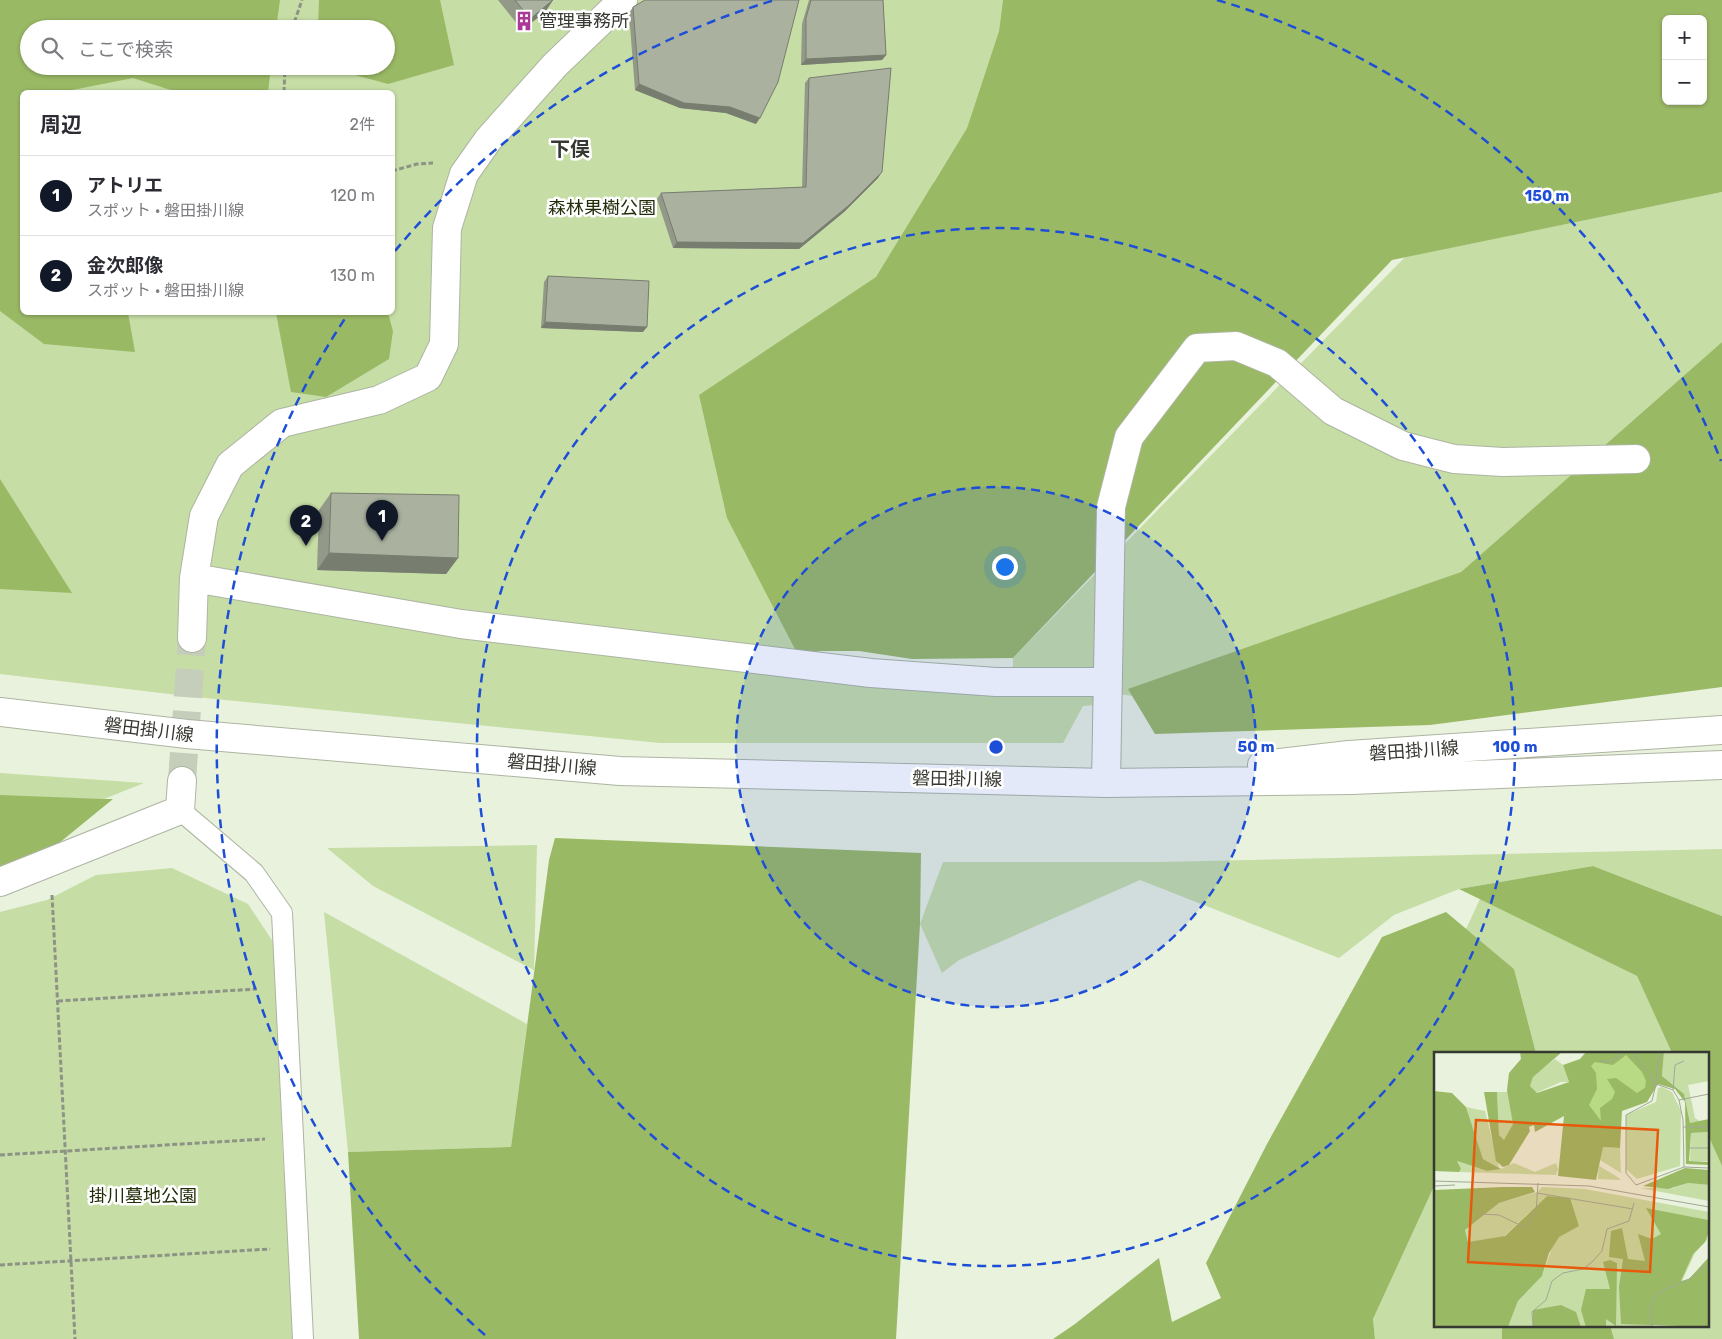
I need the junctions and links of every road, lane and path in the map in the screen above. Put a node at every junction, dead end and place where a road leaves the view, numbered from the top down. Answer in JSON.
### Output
{"nodes":[{"id":1,"x":302,"y":0,"type":"edge"},
{"id":2,"x":622,"y":0,"type":"edge"},
{"id":3,"x":295,"y":20,"type":"edge"},
{"id":4,"x":285,"y":75,"type":"edge"},
{"id":5,"x":284,"y":90,"type":"edge"},
{"id":6,"x":395,"y":170,"type":"edge"},
{"id":7,"x":464,"y":174,"type":"junction"},
{"id":8,"x":1636,"y":459,"type":"dead end"},
{"id":9,"x":194,"y":578,"type":"junction"},
{"id":10,"x":192,"y":638,"type":"tunnel mouth"},
{"id":11,"x":1107,"y":682,"type":"junction"},
{"id":12,"x":0,"y":712,"type":"edge"},
{"id":13,"x":1722,"y":730,"type":"edge"},
{"id":14,"x":1722,"y":765,"type":"edge"},
{"id":15,"x":182,"y":781,"type":"tunnel mouth"},
{"id":16,"x":1106,"y":783,"type":"junction"},
{"id":17,"x":180,"y":810,"type":"junction"},
{"id":18,"x":50,"y":862,"type":"junction"},
{"id":19,"x":0,"y":882,"type":"edge"},
{"id":20,"x":285,"y":988,"type":"junction"},
{"id":21,"x":58,"y":1001,"type":"junction"},
{"id":22,"x":293,"y":1137,"type":"junction"},
{"id":23,"x":66,"y":1151,"type":"junction"},
{"id":24,"x":0,"y":1155,"type":"edge"},
{"id":25,"x":298,"y":1248,"type":"junction"},
{"id":26,"x":71,"y":1261,"type":"junction"},
{"id":27,"x":0,"y":1265,"type":"edge"},
{"id":28,"x":76,"y":1339,"type":"edge"},
{"id":29,"x":303,"y":1339,"type":"edge"}],
"edges":[{"from":1,"to":3,"type":"path"},
{"from":2,"to":7,"type":"street"},
{"from":4,"to":5,"type":"path"},
{"from":6,"to":7,"type":"path"},
{"from":7,"to":9,"type":"street"},
{"from":8,"to":11,"type":"street"},
{"from":9,"to":10,"type":"street"},
{"from":9,"to":11,"type":"street"},
{"from":11,"to":16,"type":"street"},
{"from":12,"to":16,"type":"street","name":"磐田掛川線"},
{"from":13,"to":16,"type":"street","name":"磐田掛川線"},
{"from":14,"to":16,"type":"street","name":"磐田掛川線"},
{"from":15,"to":17,"type":"street"},
{"from":17,"to":18,"type":"street"},
{"from":17,"to":20,"type":"lane"},
{"from":18,"to":19,"type":"street"},
{"from":18,"to":21,"type":"path"},
{"from":20,"to":21,"type":"path"},
{"from":20,"to":22,"type":"lane"},
{"from":21,"to":23,"type":"path"},
{"from":22,"to":23,"type":"path"},
{"from":22,"to":25,"type":"lane"},
{"from":23,"to":24,"type":"path"},
{"from":23,"to":26,"type":"path"},
{"from":25,"to":26,"type":"path"},
{"from":25,"to":29,"type":"lane"},
{"from":26,"to":27,"type":"path"},
{"from":26,"to":28,"type":"path"}]}
